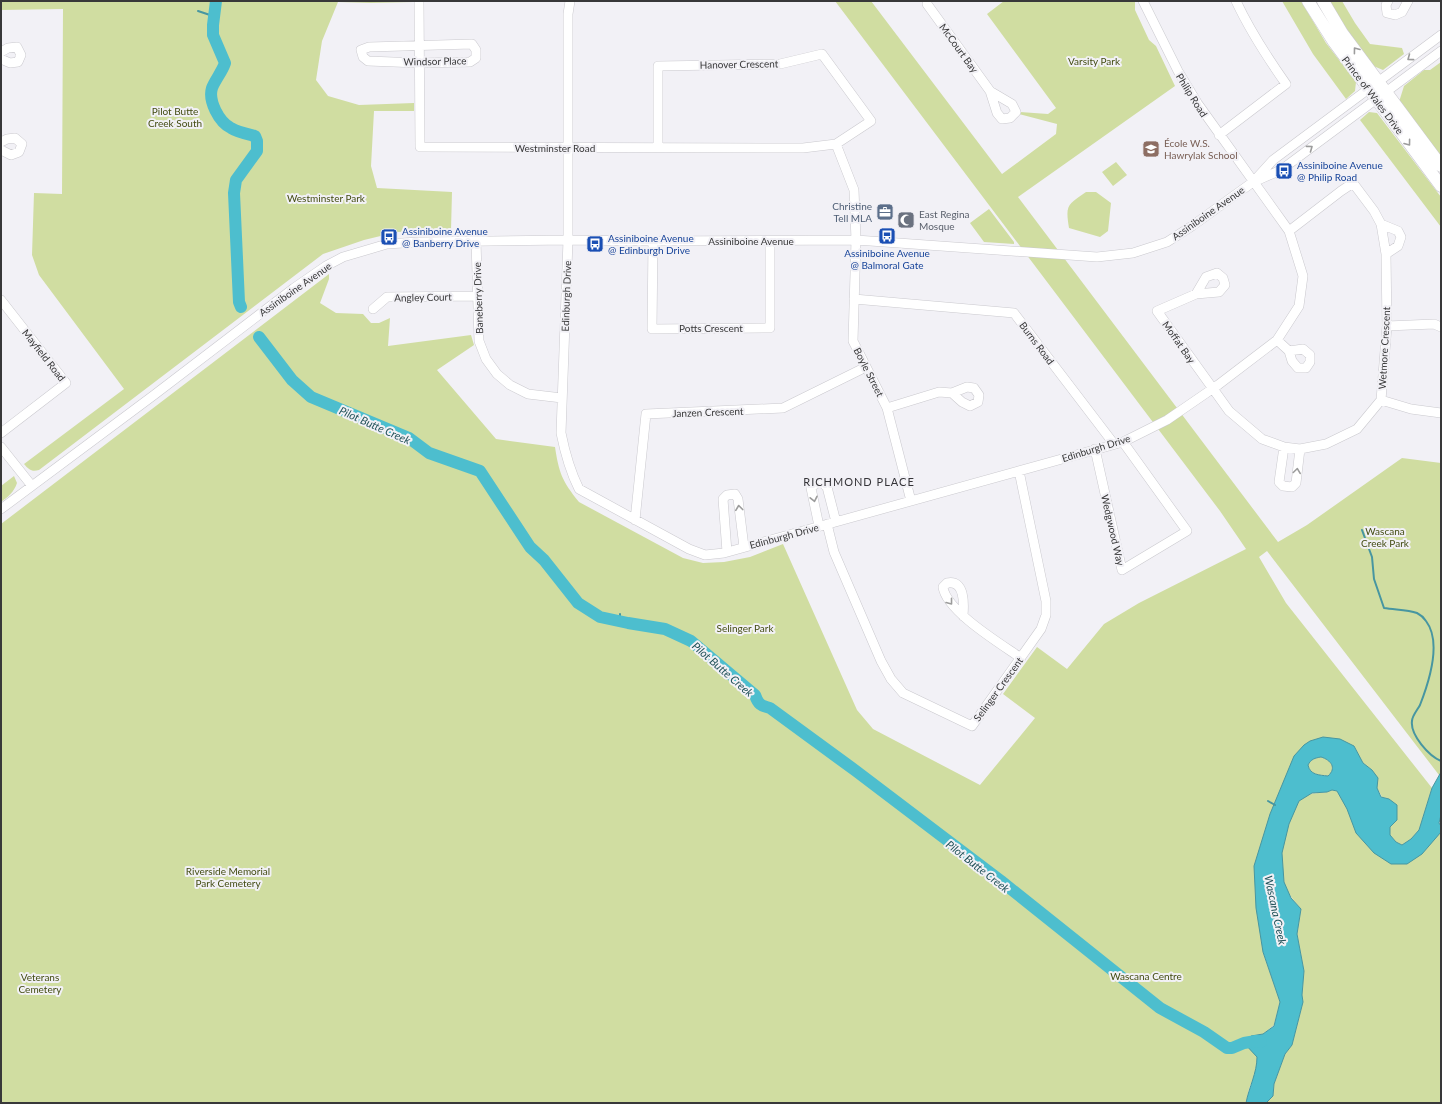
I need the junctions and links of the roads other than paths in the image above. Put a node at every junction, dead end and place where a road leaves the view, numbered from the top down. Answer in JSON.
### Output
{"nodes":[{"id":1,"x":419,"y":1,"type":"edge"},
{"id":2,"x":570,"y":1,"type":"edge"},
{"id":3,"x":1143,"y":1,"type":"edge"},
{"id":4,"x":1236,"y":1,"type":"edge"},
{"id":5,"x":1308,"y":1,"type":"edge"},
{"id":6,"x":1324,"y":1,"type":"edge"},
{"id":7,"x":1388,"y":1,"type":"edge"},
{"id":8,"x":1408,"y":1,"type":"edge"},
{"id":9,"x":927,"y":2,"type":"edge"},
{"id":10,"x":1441,"y":35,"type":"edge"},
{"id":11,"x":419,"y":46,"type":"junction"},
{"id":12,"x":1441,"y":51,"type":"edge"},
{"id":13,"x":1,"y":52,"type":"edge"},
{"id":14,"x":1,"y":59,"type":"edge"},
{"id":15,"x":419,"y":63,"type":"junction"},
{"id":16,"x":1379,"y":82,"type":"junction"},
{"id":17,"x":1369,"y":90,"type":"junction"},
{"id":18,"x":990,"y":91,"type":"dead end"},
{"id":19,"x":1387,"y":92,"type":"junction"},
{"id":20,"x":1376,"y":100,"type":"junction"},
{"id":21,"x":1219,"y":135,"type":"junction"},
{"id":22,"x":1,"y":142,"type":"edge"},
{"id":23,"x":836,"y":144,"type":"junction"},
{"id":24,"x":658,"y":147,"type":"junction"},
{"id":25,"x":567,"y":148,"type":"junction"},
{"id":26,"x":1,"y":150,"type":"edge"},
{"id":27,"x":1441,"y":166,"type":"edge"},
{"id":28,"x":1253,"y":182,"type":"junction"},
{"id":29,"x":1441,"y":186,"type":"edge"},
{"id":30,"x":1381,"y":224,"type":"junction"},
{"id":31,"x":1289,"y":231,"type":"junction"},
{"id":32,"x":568,"y":240,"type":"junction"},
{"id":33,"x":856,"y":240,"type":"junction"},
{"id":34,"x":476,"y":241,"type":"junction"},
{"id":35,"x":770,"y":241,"type":"junction"},
{"id":36,"x":653,"y":242,"type":"junction"},
{"id":37,"x":1386,"y":254,"type":"junction"},
{"id":38,"x":1196,"y":294,"type":"dead end"},
{"id":39,"x":477,"y":296,"type":"junction"},
{"id":40,"x":854,"y":299,"type":"junction"},
{"id":41,"x":1,"y":300,"type":"edge"},
{"id":42,"x":373,"y":309,"type":"dead end"},
{"id":43,"x":1439,"y":324,"type":"edge"},
{"id":44,"x":1387,"y":326,"type":"junction"},
{"id":45,"x":1277,"y":340,"type":"junction"},
{"id":46,"x":1289,"y":351,"type":"dead end"},
{"id":47,"x":866,"y":367,"type":"junction"},
{"id":48,"x":1212,"y":389,"type":"junction"},
{"id":49,"x":952,"y":394,"type":"dead end"},
{"id":50,"x":562,"y":398,"type":"junction"},
{"id":51,"x":1382,"y":400,"type":"junction"},
{"id":52,"x":887,"y":408,"type":"junction"},
{"id":53,"x":1441,"y":413,"type":"edge"},
{"id":54,"x":1,"y":433,"type":"edge"},
{"id":55,"x":1118,"y":443,"type":"junction"},
{"id":56,"x":1,"y":447,"type":"edge"},
{"id":57,"x":1284,"y":447,"type":"junction"},
{"id":58,"x":1300,"y":449,"type":"junction"},
{"id":59,"x":1095,"y":450,"type":"junction"},
{"id":60,"x":1019,"y":471,"type":"junction"},
{"id":61,"x":32,"y":486,"type":"junction"},
{"id":62,"x":911,"y":501,"type":"junction"},
{"id":63,"x":1,"y":509,"type":"edge"},
{"id":64,"x":635,"y":520,"type":"junction"},
{"id":65,"x":828,"y":524,"type":"junction"},
{"id":66,"x":744,"y":547,"type":"junction"},
{"id":67,"x":727,"y":552,"type":"junction"},
{"id":68,"x":964,"y":616,"type":"dead end"},
{"id":69,"x":1021,"y":658,"type":"junction"}],
"edges":[{"from":1,"to":11,"type":"street","name":"Westminster Road"},
{"from":2,"to":25,"type":"street","name":"Edinburgh Drive"},
{"from":3,"to":21,"type":"street","name":"Philip Road"},
{"from":4,"to":21,"type":"street"},
{"from":5,"to":17,"type":"main road","name":"Prince of Wales Drive"},
{"from":16,"to":6,"type":"main road","name":"Prince of Wales Drive","one_way":true},
{"from":7,"to":8,"type":"street"},
{"from":9,"to":18,"type":"street","name":"McCourt Bay"},
{"from":10,"to":16,"type":"street","name":"Assiniboine Avenue","one_way":true},
{"from":11,"to":15,"type":"street","name":"Westminster Road"},
{"from":11,"to":15,"type":"street","name":"Windsor Place"},
{"from":11,"to":15,"type":"street","name":"Windsor Place"},
{"from":12,"to":19,"type":"street","name":"Assiniboine Avenue"},
{"from":13,"to":14,"type":"street"},
{"from":15,"to":25,"type":"street","name":"Westminster Road"},
{"from":16,"to":17,"type":"street","name":"Assiniboine Avenue"},
{"from":16,"to":19,"type":"main road","name":"Prince of Wales Drive"},
{"from":17,"to":20,"type":"main road","name":"Prince of Wales Drive"},
{"from":17,"to":28,"type":"street","name":"Assiniboine Avenue"},
{"from":19,"to":20,"type":"street","name":"Assiniboine Avenue"},
{"from":19,"to":27,"type":"main road","name":"Prince of Wales Drive"},
{"from":28,"to":20,"type":"street","name":"Assiniboine Avenue","one_way":true},
{"from":20,"to":29,"type":"main road","name":"Prince of Wales Drive","one_way":true},
{"from":21,"to":28,"type":"street","name":"Philip Road"},
{"from":22,"to":26,"type":"street"},
{"from":23,"to":24,"type":"street","name":"Westminster Road"},
{"from":23,"to":24,"type":"street","name":"Hanover Crescent"},
{"from":23,"to":33,"type":"street","name":"Boyle Street"},
{"from":24,"to":25,"type":"street","name":"Westminster Road"},
{"from":25,"to":32,"type":"street","name":"Edinburgh Drive"},
{"from":28,"to":31,"type":"street","name":"Edinburgh Drive"},
{"from":28,"to":33,"type":"street","name":"Assiniboine Avenue"},
{"from":30,"to":31,"type":"street","name":"Wetmore Crescent"},
{"from":30,"to":37,"type":"street","name":"Wetmore Crescent"},
{"from":30,"to":37,"type":"street"},
{"from":31,"to":45,"type":"street","name":"Edinburgh Drive"},
{"from":32,"to":34,"type":"street","name":"Assiniboine Avenue"},
{"from":32,"to":36,"type":"street","name":"Assiniboine Avenue"},
{"from":32,"to":50,"type":"street","name":"Edinburgh Drive"},
{"from":33,"to":35,"type":"street","name":"Assiniboine Avenue"},
{"from":33,"to":40,"type":"street","name":"Boyle Street"},
{"from":34,"to":39,"type":"street","name":"Baneberry Drive"},
{"from":34,"to":61,"type":"street","name":"Assiniboine Avenue"},
{"from":35,"to":36,"type":"street","name":"Assiniboine Avenue"},
{"from":35,"to":36,"type":"street","name":"Potts Crescent"},
{"from":37,"to":44,"type":"street","name":"Wetmore Crescent"},
{"from":38,"to":48,"type":"street","name":"Moffat Bay"},
{"from":39,"to":42,"type":"street","name":"Angley Court"},
{"from":39,"to":50,"type":"street","name":"Baneberry Drive"},
{"from":40,"to":47,"type":"street","name":"Boyle Street"},
{"from":40,"to":55,"type":"street","name":"Burns Road"},
{"from":41,"to":54,"type":"street","name":"Mayfield Road"},
{"from":43,"to":44,"type":"street"},
{"from":44,"to":51,"type":"street","name":"Wetmore Crescent"},
{"from":45,"to":46,"type":"street"},
{"from":45,"to":48,"type":"street","name":"Edinburgh Drive"},
{"from":47,"to":52,"type":"street","name":"Boyle Street"},
{"from":47,"to":64,"type":"street","name":"Janzen Crescent"},
{"from":48,"to":55,"type":"street","name":"Edinburgh Drive"},
{"from":48,"to":57,"type":"street","name":"Wetmore Crescent"},
{"from":49,"to":52,"type":"street"},
{"from":50,"to":64,"type":"street","name":"Edinburgh Drive"},
{"from":51,"to":53,"type":"street"},
{"from":51,"to":58,"type":"street","name":"Wetmore Crescent"},
{"from":52,"to":62,"type":"street","name":"Boyle Street"},
{"from":55,"to":59,"type":"street","name":"Edinburgh Drive"},
{"from":55,"to":59,"type":"street","name":"Wedgwood Way"},
{"from":56,"to":61,"type":"street"},
{"from":57,"to":58,"type":"street","name":"Wetmore Crescent"},
{"from":57,"to":58,"type":"street","one_way":true},
{"from":59,"to":60,"type":"street","name":"Edinburgh Drive"},
{"from":60,"to":62,"type":"street","name":"Edinburgh Drive"},
{"from":60,"to":69,"type":"street","name":"Selinger Crescent"},
{"from":61,"to":63,"type":"street","name":"Assiniboine Avenue"},
{"from":62,"to":65,"type":"street","name":"Edinburgh Drive"},
{"from":64,"to":67,"type":"street","name":"Edinburgh Drive"},
{"from":65,"to":66,"type":"street","name":"Edinburgh Drive"},
{"from":65,"to":69,"type":"street","name":"Selinger Crescent"},
{"from":66,"to":67,"type":"street","name":"Edinburgh Drive"},
{"from":66,"to":67,"type":"street","one_way":true},
{"from":68,"to":69,"type":"street"}]}
